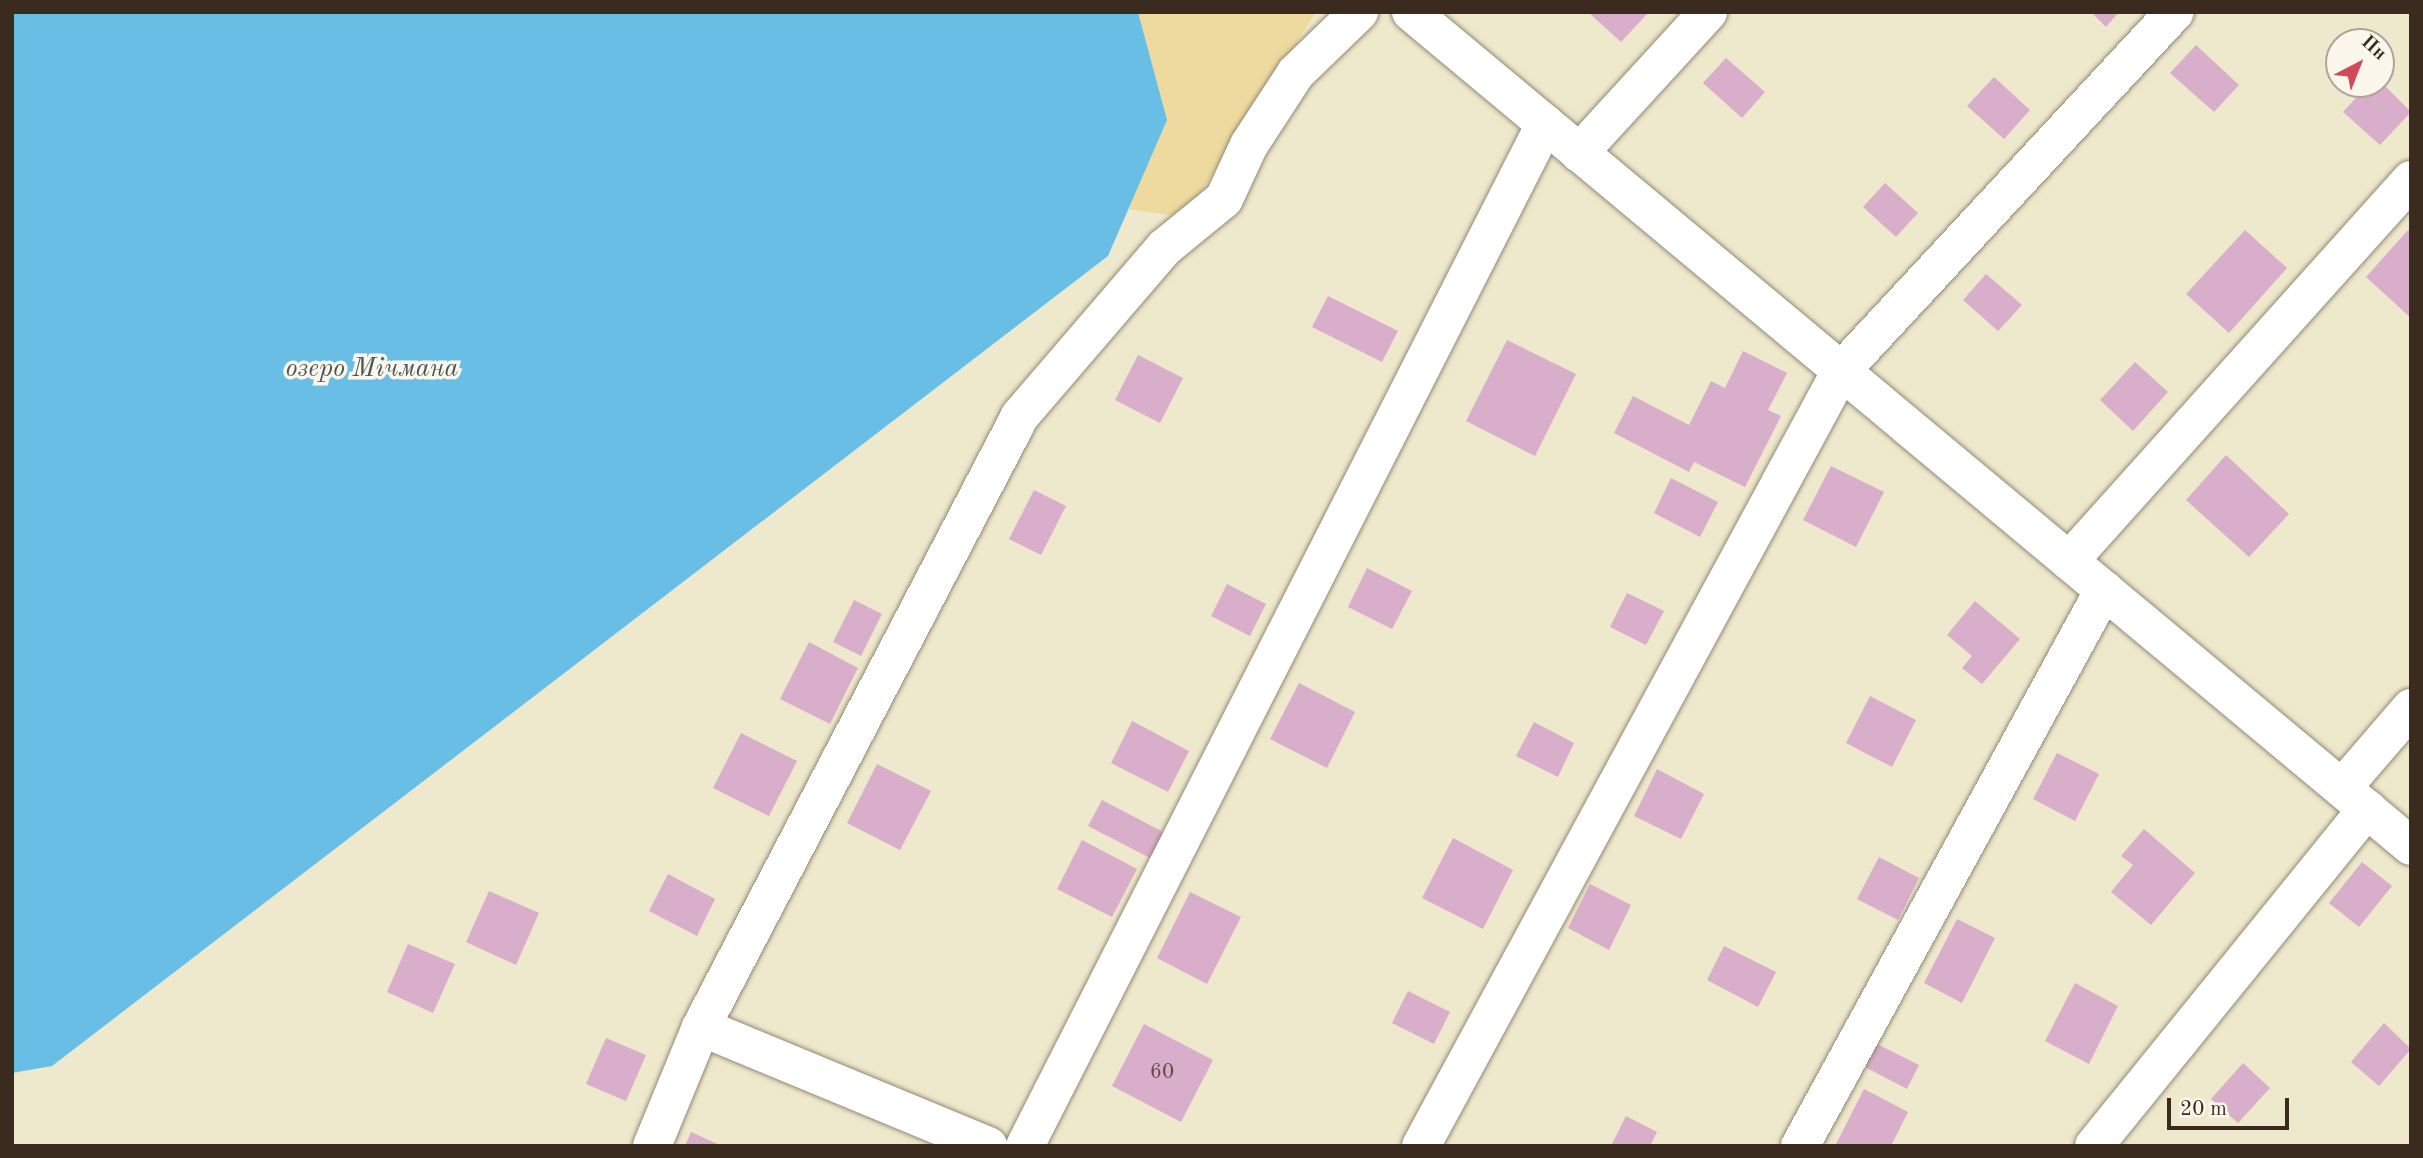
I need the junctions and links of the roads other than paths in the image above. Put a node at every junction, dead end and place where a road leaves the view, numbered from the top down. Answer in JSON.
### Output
{"nodes":[{"id":1,"x":1359,"y":12,"type":"edge"},
{"id":2,"x":1411,"y":12,"type":"edge"},
{"id":3,"x":1708,"y":12,"type":"edge"},
{"id":4,"x":2175,"y":12,"type":"edge"},
{"id":5,"x":1545,"y":124,"type":"junction"},
{"id":6,"x":1579,"y":153,"type":"junction"},
{"id":7,"x":2411,"y":180,"type":"edge"},
{"id":8,"x":1841,"y":371,"type":"junction"},
{"id":9,"x":2068,"y":561,"type":"junction"},
{"id":10,"x":2104,"y":590,"type":"junction"},
{"id":11,"x":2411,"y":708,"type":"edge"},
{"id":12,"x":2354,"y":799,"type":"junction"},
{"id":13,"x":2411,"y":846,"type":"edge"},
{"id":14,"x":701,"y":1027,"type":"junction"},
{"id":15,"x":652,"y":1146,"type":"edge"},
{"id":16,"x":988,"y":1146,"type":"edge"},
{"id":17,"x":1026,"y":1146,"type":"edge"},
{"id":18,"x":1421,"y":1146,"type":"edge"},
{"id":19,"x":1800,"y":1146,"type":"edge"},
{"id":20,"x":2094,"y":1146,"type":"edge"}],
"edges":[{"from":1,"to":14,"type":"street"},
{"from":2,"to":5,"type":"street"},
{"from":3,"to":6,"type":"street"},
{"from":4,"to":8,"type":"street"},
{"from":5,"to":6,"type":"street"},
{"from":5,"to":17,"type":"street"},
{"from":6,"to":8,"type":"street"},
{"from":7,"to":9,"type":"street"},
{"from":8,"to":9,"type":"street"},
{"from":8,"to":18,"type":"street"},
{"from":9,"to":10,"type":"street"},
{"from":10,"to":12,"type":"street"},
{"from":10,"to":19,"type":"street"},
{"from":11,"to":12,"type":"street"},
{"from":12,"to":13,"type":"street"},
{"from":12,"to":20,"type":"street"},
{"from":14,"to":15,"type":"street"},
{"from":14,"to":16,"type":"street"}]}
